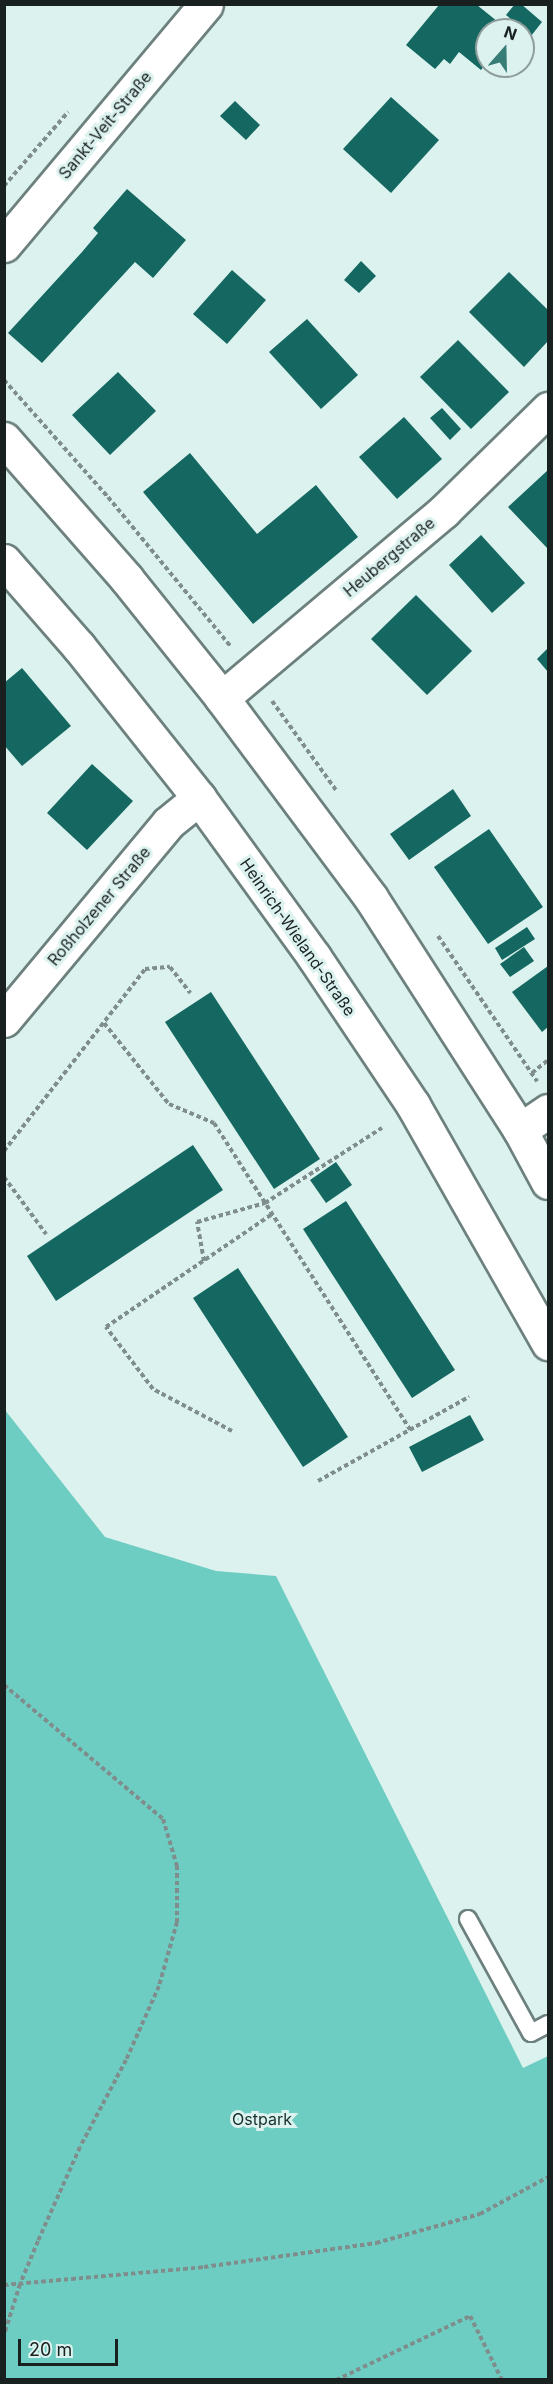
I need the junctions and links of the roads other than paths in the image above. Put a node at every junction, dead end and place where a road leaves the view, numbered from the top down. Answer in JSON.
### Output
{"nodes":[{"id":1,"x":206,"y":4,"type":"edge"},
{"id":2,"x":4,"y":245,"type":"edge"},
{"id":3,"x":549,"y":409,"type":"edge"},
{"id":4,"x":4,"y":439,"type":"edge"},
{"id":5,"x":4,"y":561,"type":"edge"},
{"id":6,"x":222,"y":698,"type":"junction"},
{"id":7,"x":199,"y":798,"type":"junction"},
{"id":8,"x":4,"y":1020,"type":"edge"},
{"id":9,"x":549,"y":1111,"type":"edge"},
{"id":10,"x":520,"y":1130,"type":"junction"},
{"id":11,"x":549,"y":1182,"type":"edge"},
{"id":12,"x":549,"y":1343,"type":"edge"},
{"id":13,"x":468,"y":1918,"type":"dead end"},
{"id":14,"x":549,"y":2024,"type":"edge"}],
"edges":[{"from":1,"to":2,"type":"main road","name":"Sankt-Veit-Straße"},
{"from":3,"to":6,"type":"main road","name":"Heubergstraße"},
{"from":4,"to":6,"type":"main road"},
{"from":5,"to":7,"type":"main road","name":"Heinrich-Wieland-Straße"},
{"from":6,"to":10,"type":"main road"},
{"from":7,"to":8,"type":"main road","name":"Roßholzener Straße"},
{"from":7,"to":12,"type":"main road","name":"Heinrich-Wieland-Straße"},
{"from":9,"to":10,"type":"main road"},
{"from":10,"to":11,"type":"main road"},
{"from":13,"to":14,"type":"lane"}]}
